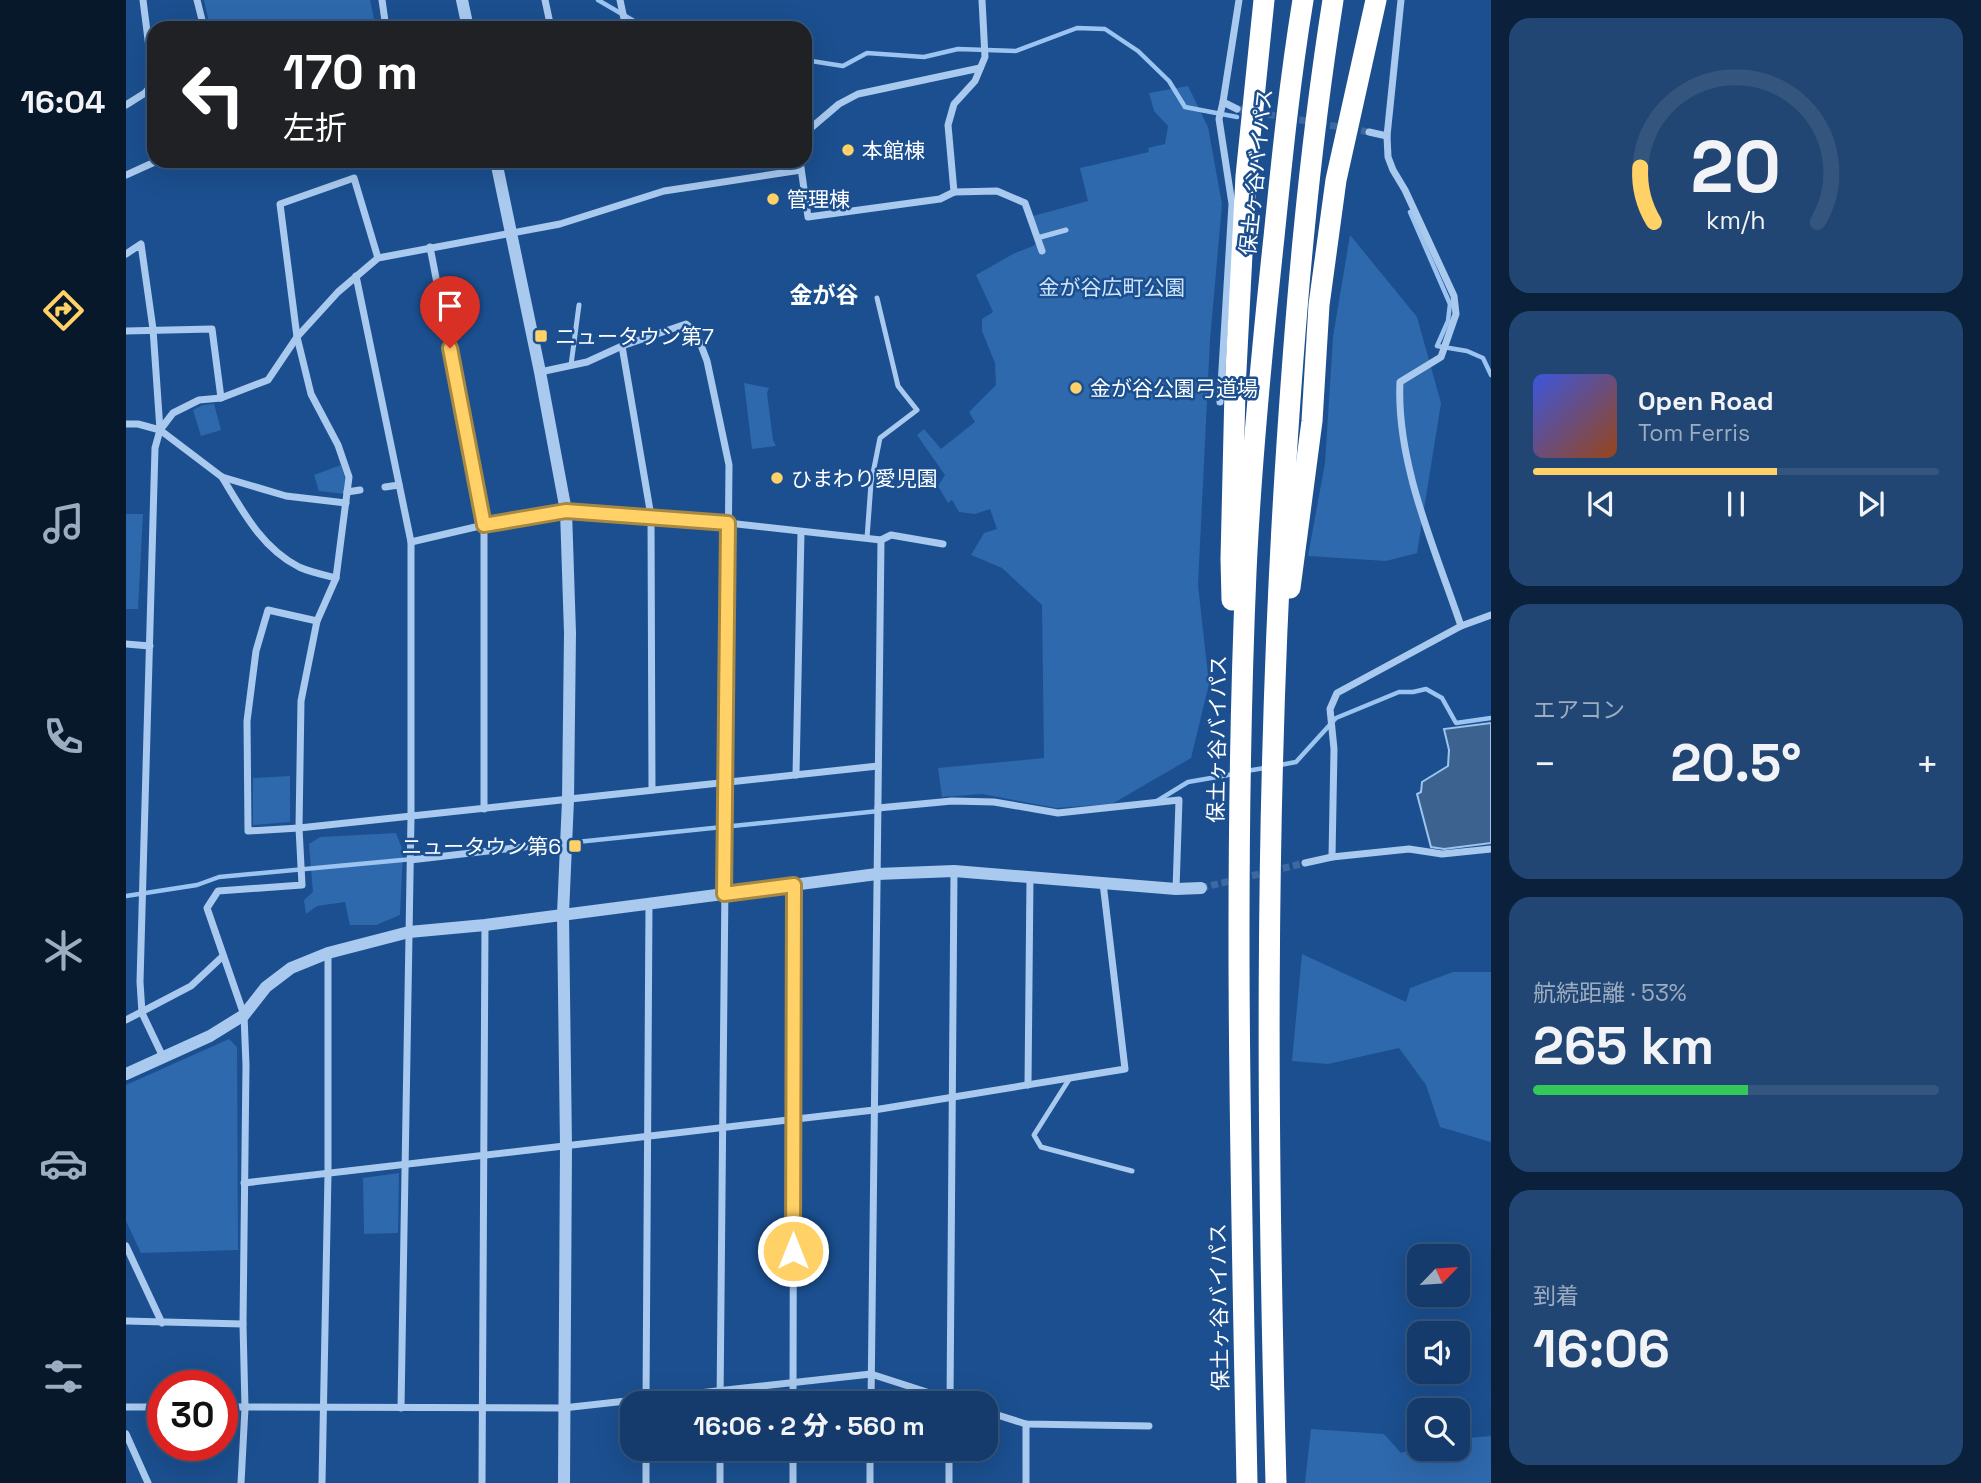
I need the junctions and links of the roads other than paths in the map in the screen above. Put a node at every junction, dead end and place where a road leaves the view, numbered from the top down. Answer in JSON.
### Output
{"nodes":[{"id":1,"x":142,"y":0,"type":"edge"},
{"id":2,"x":197,"y":0,"type":"edge"},
{"id":3,"x":382,"y":0,"type":"edge"},
{"id":4,"x":462,"y":0,"type":"edge"},
{"id":5,"x":545,"y":0,"type":"edge"},
{"id":6,"x":620,"y":0,"type":"edge"},
{"id":7,"x":982,"y":0,"type":"edge"},
{"id":8,"x":1239,"y":0,"type":"edge"},
{"id":9,"x":1264,"y":0,"type":"edge"},
{"id":10,"x":1303,"y":0,"type":"edge"},
{"id":11,"x":1333,"y":0,"type":"edge"},
{"id":12,"x":1376,"y":0,"type":"edge"},
{"id":13,"x":1401,"y":0,"type":"edge"},
{"id":14,"x":202,"y":21,"type":"edge"},
{"id":15,"x":385,"y":21,"type":"edge"},
{"id":16,"x":466,"y":21,"type":"edge"},
{"id":17,"x":550,"y":21,"type":"edge"},
{"id":18,"x":624,"y":21,"type":"edge"},
{"id":19,"x":147,"y":35,"type":"edge"},
{"id":20,"x":980,"y":68,"type":"junction"},
{"id":21,"x":147,"y":91,"type":"edge"},
{"id":22,"x":1223,"y":102,"type":"junction"},
{"id":23,"x":126,"y":105,"type":"edge"},
{"id":24,"x":1237,"y":109,"type":"tunnel mouth"},
{"id":25,"x":812,"y":127,"type":"edge"},
{"id":26,"x":1369,"y":132,"type":"tunnel mouth"},
{"id":27,"x":1387,"y":136,"type":"junction"},
{"id":28,"x":147,"y":166,"type":"edge"},
{"id":29,"x":497,"y":168,"type":"edge"},
{"id":30,"x":785,"y":168,"type":"edge"},
{"id":31,"x":801,"y":168,"type":"edge"},
{"id":32,"x":126,"y":175,"type":"edge"},
{"id":33,"x":954,"y":192,"type":"junction"},
{"id":34,"x":1066,"y":230,"type":"dead end"},
{"id":35,"x":510,"y":233,"type":"junction"},
{"id":36,"x":1037,"y":237,"type":"junction"},
{"id":37,"x":430,"y":247,"type":"junction"},
{"id":38,"x":1042,"y":251,"type":"dead end"},
{"id":39,"x":126,"y":254,"type":"edge"},
{"id":40,"x":378,"y":258,"type":"junction"},
{"id":41,"x":356,"y":276,"type":"junction"},
{"id":42,"x":877,"y":298,"type":"dead end"},
{"id":43,"x":579,"y":305,"type":"dead end"},
{"id":44,"x":153,"y":330,"type":"junction"},
{"id":45,"x":126,"y":331,"type":"edge"},
{"id":46,"x":297,"y":337,"type":"junction"},
{"id":47,"x":622,"y":346,"type":"junction"},
{"id":48,"x":571,"y":365,"type":"junction"},
{"id":49,"x":540,"y":372,"type":"junction"},
{"id":50,"x":221,"y":398,"type":"junction"},
{"id":51,"x":1220,"y":402,"type":"dead end"},
{"id":52,"x":126,"y":424,"type":"edge"},
{"id":53,"x":160,"y":430,"type":"junction"},
{"id":54,"x":222,"y":477,"type":"junction"},
{"id":55,"x":399,"y":485,"type":"junction"},
{"id":56,"x":385,"y":487,"type":"dead end"},
{"id":57,"x":360,"y":490,"type":"dead end"},
{"id":58,"x":347,"y":492,"type":"junction"},
{"id":59,"x":346,"y":503,"type":"junction"},
{"id":60,"x":566,"y":511,"type":"junction"},
{"id":61,"x":651,"y":516,"type":"junction"},
{"id":62,"x":728,"y":523,"type":"junction"},
{"id":63,"x":484,"y":525,"type":"junction"},
{"id":64,"x":801,"y":532,"type":"junction"},
{"id":65,"x":867,"y":538,"type":"junction"},
{"id":66,"x":881,"y":540,"type":"junction"},
{"id":67,"x":411,"y":542,"type":"junction"},
{"id":68,"x":943,"y":544,"type":"dead end"},
{"id":69,"x":336,"y":578,"type":"junction"},
{"id":70,"x":1491,"y":615,"type":"edge"},
{"id":71,"x":317,"y":621,"type":"junction"},
{"id":72,"x":1461,"y":626,"type":"junction"},
{"id":73,"x":126,"y":644,"type":"edge"},
{"id":74,"x":150,"y":646,"type":"junction"},
{"id":75,"x":1272,"y":697,"type":"junction"},
{"id":76,"x":878,"y":766,"type":"junction"},
{"id":77,"x":1240,"y":774,"type":"junction"},
{"id":78,"x":796,"y":775,"type":"junction"},
{"id":79,"x":725,"y":782,"type":"junction"},
{"id":80,"x":652,"y":790,"type":"junction"},
{"id":81,"x":568,"y":800,"type":"junction"},
{"id":82,"x":484,"y":808,"type":"junction"},
{"id":83,"x":878,"y":808,"type":"junction"},
{"id":84,"x":411,"y":817,"type":"junction"},
{"id":85,"x":299,"y":828,"type":"junction"},
{"id":86,"x":566,"y":842,"type":"junction"},
{"id":87,"x":1491,"y":849,"type":"edge"},
{"id":88,"x":1332,"y":857,"type":"junction"},
{"id":89,"x":410,"y":860,"type":"junction"},
{"id":90,"x":1305,"y":863,"type":"tunnel mouth"},
{"id":91,"x":954,"y":871,"type":"junction"},
{"id":92,"x":877,"y":874,"type":"junction"},
{"id":93,"x":1030,"y":876,"type":"junction"},
{"id":94,"x":1104,"y":883,"type":"junction"},
{"id":95,"x":794,"y":885,"type":"junction"},
{"id":96,"x":1201,"y":888,"type":"tunnel mouth"},
{"id":97,"x":1175,"y":889,"type":"junction"},
{"id":98,"x":724,"y":894,"type":"junction"},
{"id":99,"x":649,"y":903,"type":"junction"},
{"id":100,"x":563,"y":914,"type":"junction"},
{"id":101,"x":485,"y":925,"type":"junction"},
{"id":102,"x":409,"y":932,"type":"junction"},
{"id":103,"x":328,"y":953,"type":"junction"},
{"id":104,"x":223,"y":956,"type":"junction"},
{"id":105,"x":142,"y":1013,"type":"junction"},
{"id":106,"x":244,"y":1015,"type":"junction"},
{"id":107,"x":126,"y":1020,"type":"edge"},
{"id":108,"x":163,"y":1057,"type":"junction"},
{"id":109,"x":126,"y":1074,"type":"edge"},
{"id":110,"x":1070,"y":1078,"type":"junction"},
{"id":111,"x":1028,"y":1085,"type":"junction"},
{"id":112,"x":953,"y":1098,"type":"junction"},
{"id":113,"x":874,"y":1110,"type":"junction"},
{"id":114,"x":794,"y":1119,"type":"junction"},
{"id":115,"x":722,"y":1129,"type":"junction"},
{"id":116,"x":648,"y":1136,"type":"junction"},
{"id":117,"x":566,"y":1147,"type":"junction"},
{"id":118,"x":483,"y":1156,"type":"junction"},
{"id":119,"x":405,"y":1165,"type":"junction"},
{"id":120,"x":1132,"y":1171,"type":"dead end"},
{"id":121,"x":327,"y":1174,"type":"junction"},
{"id":122,"x":244,"y":1182,"type":"junction"},
{"id":123,"x":126,"y":1246,"type":"edge"},
{"id":124,"x":126,"y":1321,"type":"edge"},
{"id":125,"x":162,"y":1323,"type":"junction"},
{"id":126,"x":243,"y":1324,"type":"junction"},
{"id":127,"x":871,"y":1374,"type":"junction"},
{"id":128,"x":793,"y":1383,"type":"junction"},
{"id":129,"x":646,"y":1391,"type":"edge"},
{"id":130,"x":720,"y":1391,"type":"joint"},
{"id":131,"x":793,"y":1391,"type":"edge"},
{"id":132,"x":871,"y":1391,"type":"edge"},
{"id":133,"x":921,"y":1391,"type":"edge"},
{"id":134,"x":950,"y":1391,"type":"edge"},
{"id":135,"x":620,"y":1403,"type":"edge"},
{"id":136,"x":126,"y":1407,"type":"edge"},
{"id":137,"x":147,"y":1407,"type":"edge"},
{"id":138,"x":324,"y":1407,"type":"junction"},
{"id":139,"x":238,"y":1408,"type":"edge"},
{"id":140,"x":245,"y":1408,"type":"junction"},
{"id":141,"x":401,"y":1408,"type":"junction"},
{"id":142,"x":482,"y":1408,"type":"junction"},
{"id":143,"x":563,"y":1408,"type":"junction"},
{"id":144,"x":998,"y":1414,"type":"edge"},
{"id":145,"x":1026,"y":1424,"type":"junction"},
{"id":146,"x":1149,"y":1426,"type":"dead end"},
{"id":147,"x":126,"y":1434,"type":"edge"},
{"id":148,"x":646,"y":1461,"type":"edge"},
{"id":149,"x":720,"y":1461,"type":"edge"},
{"id":150,"x":793,"y":1461,"type":"edge"},
{"id":151,"x":870,"y":1461,"type":"edge"},
{"id":152,"x":949,"y":1461,"type":"edge"},
{"id":153,"x":148,"y":1483,"type":"edge"},
{"id":154,"x":241,"y":1483,"type":"edge"},
{"id":155,"x":322,"y":1483,"type":"edge"},
{"id":156,"x":482,"y":1483,"type":"edge"},
{"id":157,"x":564,"y":1483,"type":"edge"},
{"id":158,"x":646,"y":1483,"type":"edge"},
{"id":159,"x":720,"y":1483,"type":"edge"},
{"id":160,"x":793,"y":1483,"type":"edge"},
{"id":161,"x":870,"y":1483,"type":"edge"},
{"id":162,"x":948,"y":1483,"type":"edge"},
{"id":163,"x":1026,"y":1483,"type":"edge"},
{"id":164,"x":1247,"y":1483,"type":"edge"},
{"id":165,"x":1276,"y":1483,"type":"edge"}],
"edges":[{"from":1,"to":19,"type":"street"},
{"from":2,"to":14,"type":"street"},
{"from":3,"to":15,"type":"street"},
{"from":4,"to":16,"type":"street"},
{"from":5,"to":17,"type":"street"},
{"from":6,"to":18,"type":"street"},
{"from":7,"to":20,"type":"street"},
{"from":8,"to":22,"type":"street"},
{"from":9,"to":77,"type":"highway"},
{"from":10,"to":77,"type":"highway","name":"保土ヶ谷バイパス"},
{"from":11,"to":75,"type":"highway"},
{"from":12,"to":75,"type":"highway"},
{"from":13,"to":27,"type":"street"},
{"from":20,"to":25,"type":"street"},
{"from":20,"to":33,"type":"street"},
{"from":21,"to":23,"type":"street"},
{"from":22,"to":24,"type":"street"},
{"from":22,"to":51,"type":"street"},
{"from":26,"to":27,"type":"street"},
{"from":27,"to":72,"type":"street"},
{"from":28,"to":32,"type":"street"},
{"from":29,"to":35,"type":"street"},
{"from":30,"to":35,"type":"street"},
{"from":31,"to":33,"type":"street"},
{"from":33,"to":36,"type":"street"},
{"from":34,"to":36,"type":"lane"},
{"from":35,"to":37,"type":"street"},
{"from":35,"to":49,"type":"street"},
{"from":36,"to":38,"type":"street"},
{"from":37,"to":40,"type":"street"},
{"from":37,"to":63,"type":"street"},
{"from":39,"to":44,"type":"street"},
{"from":40,"to":41,"type":"street"},
{"from":40,"to":46,"type":"street"},
{"from":41,"to":46,"type":"street"},
{"from":41,"to":55,"type":"street"},
{"from":42,"to":65,"type":"lane"},
{"from":43,"to":48,"type":"lane"},
{"from":44,"to":45,"type":"street"},
{"from":44,"to":50,"type":"street"},
{"from":44,"to":53,"type":"street"},
{"from":46,"to":50,"type":"street"},
{"from":46,"to":58,"type":"street"},
{"from":47,"to":48,"type":"street"},
{"from":47,"to":61,"type":"street"},
{"from":47,"to":62,"type":"street"},
{"from":48,"to":49,"type":"street"},
{"from":49,"to":60,"type":"street"},
{"from":50,"to":53,"type":"street"},
{"from":52,"to":53,"type":"street"},
{"from":53,"to":54,"type":"street"},
{"from":53,"to":74,"type":"street"},
{"from":54,"to":59,"type":"street"},
{"from":54,"to":69,"type":"street"},
{"from":55,"to":56,"type":"street"},
{"from":55,"to":67,"type":"street"},
{"from":57,"to":58,"type":"street"},
{"from":58,"to":59,"type":"street"},
{"from":59,"to":69,"type":"street"},
{"from":60,"to":61,"type":"street"},
{"from":60,"to":63,"type":"street"},
{"from":60,"to":81,"type":"street"},
{"from":61,"to":62,"type":"street"},
{"from":61,"to":80,"type":"street"},
{"from":62,"to":64,"type":"street"},
{"from":62,"to":79,"type":"street"},
{"from":63,"to":67,"type":"street"},
{"from":63,"to":82,"type":"street"},
{"from":64,"to":65,"type":"street"},
{"from":64,"to":78,"type":"street"},
{"from":65,"to":66,"type":"street"},
{"from":66,"to":68,"type":"street"},
{"from":66,"to":76,"type":"street"},
{"from":67,"to":84,"type":"street"},
{"from":69,"to":71,"type":"street"},
{"from":70,"to":72,"type":"street"},
{"from":71,"to":85,"type":"street"},
{"from":71,"to":85,"type":"street"},
{"from":72,"to":88,"type":"street"},
{"from":73,"to":74,"type":"street"},
{"from":74,"to":105,"type":"street"},
{"from":75,"to":165,"type":"highway"},
{"from":76,"to":78,"type":"street"},
{"from":76,"to":83,"type":"street"},
{"from":77,"to":164,"type":"highway","name":"保土ヶ谷バイパス"},
{"from":78,"to":79,"type":"street"},
{"from":79,"to":80,"type":"street"},
{"from":79,"to":98,"type":"street"},
{"from":80,"to":81,"type":"street"},
{"from":81,"to":82,"type":"street"},
{"from":81,"to":86,"type":"street"},
{"from":82,"to":84,"type":"street"},
{"from":83,"to":92,"type":"street"},
{"from":83,"to":97,"type":"street"},
{"from":84,"to":85,"type":"street"},
{"from":84,"to":89,"type":"street"},
{"from":85,"to":104,"type":"street"},
{"from":86,"to":89,"type":"street"},
{"from":86,"to":100,"type":"street"},
{"from":87,"to":88,"type":"street"},
{"from":88,"to":90,"type":"street"},
{"from":89,"to":102,"type":"street"},
{"from":91,"to":92,"type":"street"},
{"from":91,"to":93,"type":"street"},
{"from":91,"to":112,"type":"street"},
{"from":92,"to":95,"type":"street"},
{"from":92,"to":113,"type":"street"},
{"from":93,"to":94,"type":"street"},
{"from":93,"to":111,"type":"street"},
{"from":94,"to":97,"type":"street"},
{"from":94,"to":110,"type":"street"},
{"from":95,"to":98,"type":"street"},
{"from":95,"to":114,"type":"street"},
{"from":96,"to":97,"type":"street"},
{"from":98,"to":99,"type":"street"},
{"from":98,"to":115,"type":"street"},
{"from":99,"to":100,"type":"street"},
{"from":99,"to":116,"type":"street"},
{"from":100,"to":101,"type":"street"},
{"from":100,"to":117,"type":"street"},
{"from":101,"to":102,"type":"street"},
{"from":101,"to":118,"type":"street"},
{"from":102,"to":103,"type":"street"},
{"from":102,"to":119,"type":"street"},
{"from":103,"to":106,"type":"street"},
{"from":103,"to":121,"type":"street"},
{"from":104,"to":105,"type":"street"},
{"from":104,"to":106,"type":"street"},
{"from":105,"to":107,"type":"street"},
{"from":105,"to":108,"type":"street"},
{"from":106,"to":108,"type":"street"},
{"from":106,"to":122,"type":"street"},
{"from":108,"to":109,"type":"street"},
{"from":110,"to":111,"type":"street"},
{"from":110,"to":120,"type":"lane"},
{"from":111,"to":112,"type":"street"},
{"from":112,"to":113,"type":"street"},
{"from":112,"to":134,"type":"street"},
{"from":113,"to":114,"type":"street"},
{"from":113,"to":127,"type":"street"},
{"from":114,"to":115,"type":"street"},
{"from":114,"to":128,"type":"street"},
{"from":115,"to":116,"type":"street"},
{"from":115,"to":130,"type":"street"},
{"from":116,"to":117,"type":"street"},
{"from":116,"to":129,"type":"street"},
{"from":117,"to":118,"type":"street"},
{"from":117,"to":143,"type":"street"},
{"from":118,"to":119,"type":"street"},
{"from":118,"to":142,"type":"street"},
{"from":119,"to":121,"type":"street"},
{"from":119,"to":141,"type":"street"},
{"from":121,"to":122,"type":"street"},
{"from":121,"to":138,"type":"street"},
{"from":122,"to":126,"type":"street"},
{"from":123,"to":125,"type":"street"},
{"from":124,"to":125,"type":"street"},
{"from":125,"to":126,"type":"street"},
{"from":126,"to":140,"type":"street"},
{"from":127,"to":128,"type":"street"},
{"from":127,"to":132,"type":"street"},
{"from":127,"to":133,"type":"street"},
{"from":128,"to":130,"type":"street"},
{"from":128,"to":131,"type":"street"},
{"from":135,"to":143,"type":"street"},
{"from":136,"to":137,"type":"street"},
{"from":138,"to":140,"type":"street"},
{"from":138,"to":141,"type":"street"},
{"from":138,"to":155,"type":"street"},
{"from":139,"to":140,"type":"street"},
{"from":140,"to":154,"type":"street"},
{"from":141,"to":142,"type":"street"},
{"from":142,"to":143,"type":"street"},
{"from":142,"to":156,"type":"street"},
{"from":143,"to":157,"type":"street"},
{"from":144,"to":145,"type":"street"},
{"from":145,"to":146,"type":"street"},
{"from":145,"to":163,"type":"street"},
{"from":147,"to":153,"type":"street"},
{"from":148,"to":158,"type":"street"},
{"from":149,"to":159,"type":"street"},
{"from":150,"to":160,"type":"street"},
{"from":151,"to":161,"type":"street"},
{"from":152,"to":162,"type":"street"}]}
